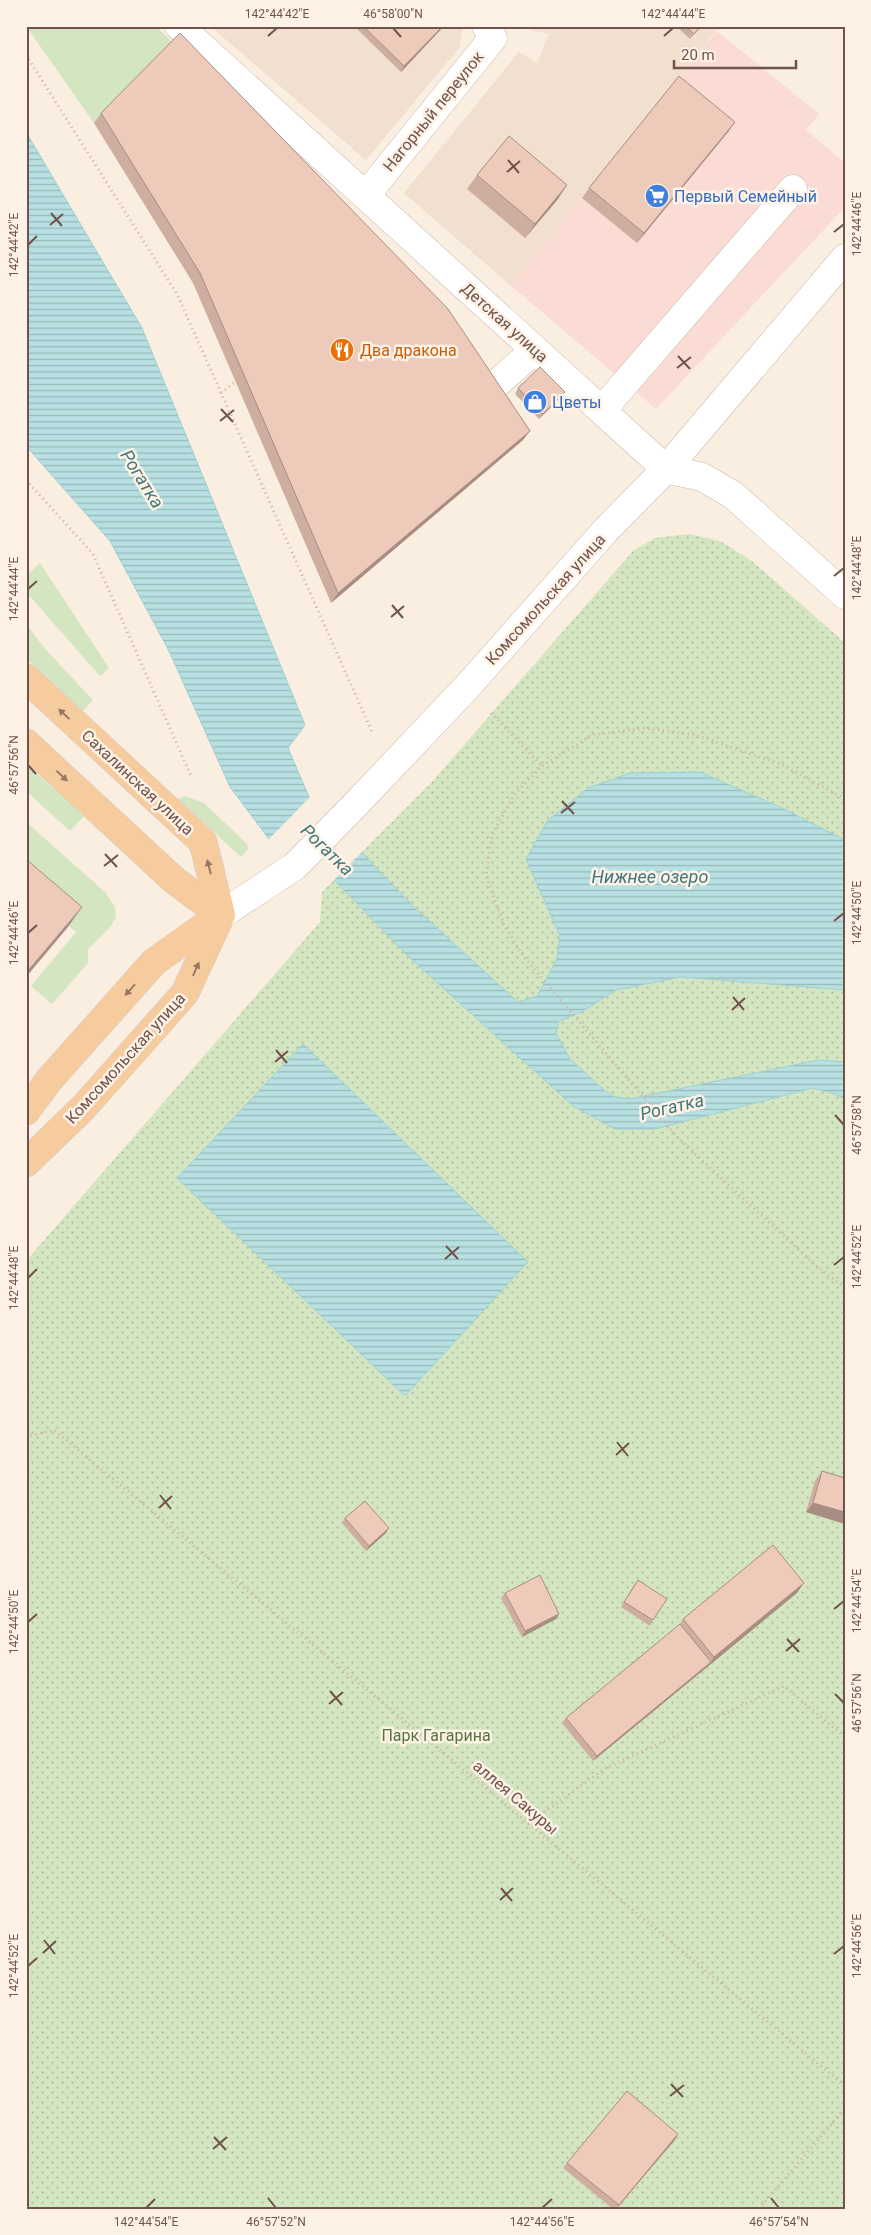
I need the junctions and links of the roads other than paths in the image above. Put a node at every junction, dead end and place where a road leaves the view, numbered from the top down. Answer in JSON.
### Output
{"nodes":[{"id":1,"x":179,"y":26,"type":"edge"},
{"id":2,"x":486,"y":26,"type":"edge"},
{"id":3,"x":793,"y":189,"type":"dead end"},
{"id":4,"x":366,"y":195,"type":"junction"},
{"id":5,"x":845,"y":258,"type":"edge"},
{"id":6,"x":536,"y":350,"type":"junction"},
{"id":7,"x":602,"y":410,"type":"junction"},
{"id":8,"x":450,"y":424,"type":"edge"},
{"id":9,"x":666,"y":469,"type":"junction"},
{"id":10,"x":845,"y":595,"type":"edge"},
{"id":11,"x":26,"y":678,"type":"edge"},
{"id":12,"x":26,"y":743,"type":"edge"},
{"id":13,"x":221,"y":914,"type":"junction"},
{"id":14,"x":26,"y":1111,"type":"edge"},
{"id":15,"x":26,"y":1163,"type":"edge"}],
"edges":[{"from":1,"to":4,"type":"street","name":"Детская улица"},
{"from":2,"to":4,"type":"street","name":"Нагорный переулок"},
{"from":3,"to":7,"type":"street"},
{"from":4,"to":6,"type":"street","name":"Детская улица"},
{"from":5,"to":9,"type":"street","name":"Комсомольская улица"},
{"from":6,"to":7,"type":"street","name":"Детская улица"},
{"from":6,"to":8,"type":"street"},
{"from":7,"to":9,"type":"street","name":"Детская улица"},
{"from":9,"to":10,"type":"street"},
{"from":9,"to":13,"type":"street","name":"Комсомольская улица"},
{"from":13,"to":11,"type":"main road","name":"Сахалинская улица","one_way":true},
{"from":12,"to":13,"type":"main road","one_way":true},
{"from":13,"to":14,"type":"main road","name":"Комсомольская улица","one_way":true},
{"from":15,"to":13,"type":"main road","name":"Комсомольская улица","one_way":true}]}
